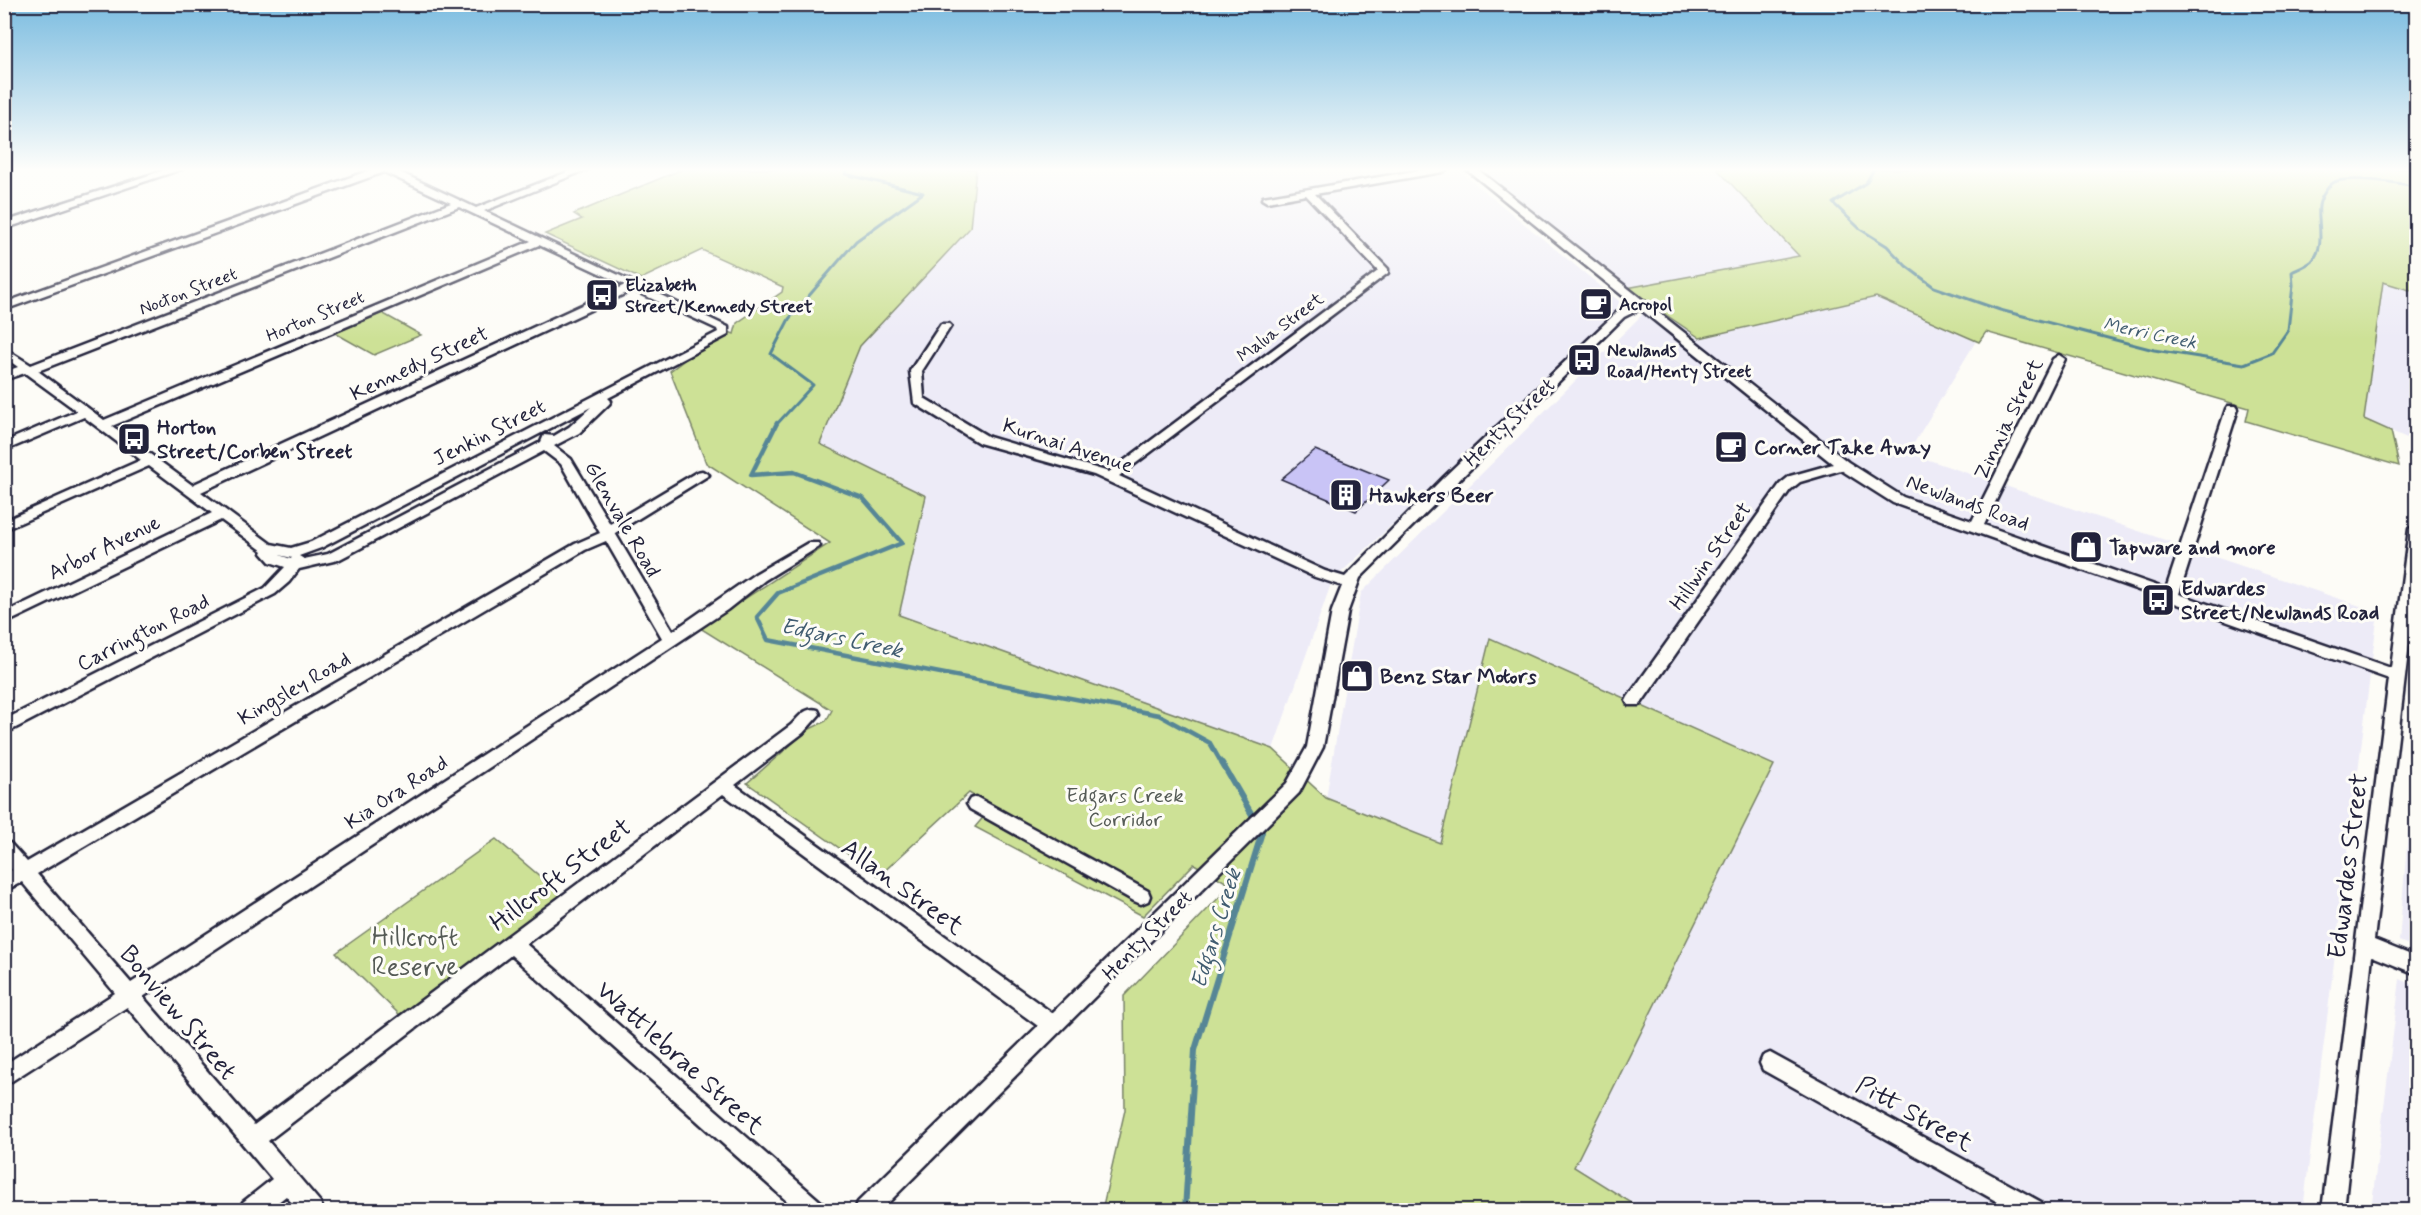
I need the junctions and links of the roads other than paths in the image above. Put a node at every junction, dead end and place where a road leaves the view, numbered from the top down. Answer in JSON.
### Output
{"nodes":[{"id":1,"x":229,"y":226,"type":"edge"},
{"id":2,"x":402,"y":226,"type":"edge"},
{"id":3,"x":505,"y":226,"type":"edge"},
{"id":4,"x":1340,"y":226,"type":"edge"},
{"id":5,"x":1542,"y":226,"type":"edge"},
{"id":6,"x":540,"y":241,"type":"junction"},
{"id":7,"x":632,"y":286,"type":"junction"},
{"id":8,"x":1641,"y":304,"type":"junction"},
{"id":9,"x":7,"y":307,"type":"edge"},
{"id":10,"x":945,"y":326,"type":"dead end"},
{"id":11,"x":4,"y":351,"type":"edge"},
{"id":12,"x":2059,"y":359,"type":"dead end"},
{"id":13,"x":28,"y":369,"type":"junction"},
{"id":14,"x":4,"y":376,"type":"edge"},
{"id":15,"x":617,"y":389,"type":"junction"},
{"id":16,"x":2232,"y":409,"type":"dead end"},
{"id":17,"x":86,"y":412,"type":"junction"},
{"id":18,"x":103,"y":425,"type":"junction"},
{"id":19,"x":540,"y":428,"type":"junction"},
{"id":20,"x":546,"y":446,"type":"junction"},
{"id":21,"x":4,"y":447,"type":"edge"},
{"id":22,"x":150,"y":461,"type":"junction"},
{"id":23,"x":1843,"y":465,"type":"junction"},
{"id":24,"x":702,"y":475,"type":"dead end"},
{"id":25,"x":1110,"y":477,"type":"junction"},
{"id":26,"x":190,"y":491,"type":"junction"},
{"id":27,"x":222,"y":514,"type":"junction"},
{"id":28,"x":4,"y":526,"type":"edge"},
{"id":29,"x":1976,"y":528,"type":"junction"},
{"id":30,"x":2416,"y":529,"type":"edge"},
{"id":31,"x":607,"y":533,"type":"junction"},
{"id":32,"x":319,"y":544,"type":"junction"},
{"id":33,"x":813,"y":546,"type":"dead end"},
{"id":34,"x":266,"y":548,"type":"junction"},
{"id":35,"x":339,"y":554,"type":"junction"},
{"id":36,"x":294,"y":564,"type":"junction"},
{"id":37,"x":1350,"y":583,"type":"junction"},
{"id":38,"x":2171,"y":597,"type":"junction"},
{"id":39,"x":4,"y":618,"type":"edge"},
{"id":40,"x":670,"y":638,"type":"junction"},
{"id":41,"x":2398,"y":676,"type":"junction"},
{"id":42,"x":1634,"y":701,"type":"dead end"},
{"id":43,"x":812,"y":714,"type":"dead end"},
{"id":44,"x":4,"y":728,"type":"edge"},
{"id":45,"x":723,"y":785,"type":"junction"},
{"id":46,"x":976,"y":804,"type":"dead end"},
{"id":47,"x":4,"y":848,"type":"edge"},
{"id":48,"x":25,"y":872,"type":"junction"},
{"id":49,"x":4,"y":884,"type":"edge"},
{"id":50,"x":1141,"y":896,"type":"dead end"},
{"id":51,"x":512,"y":944,"type":"junction"},
{"id":52,"x":2364,"y":944,"type":"junction"},
{"id":53,"x":2416,"y":966,"type":"edge"},
{"id":54,"x":129,"y":995,"type":"junction"},
{"id":55,"x":1054,"y":1026,"type":"junction"},
{"id":56,"x":1770,"y":1063,"type":"dead end"},
{"id":57,"x":4,"y":1077,"type":"edge"},
{"id":58,"x":252,"y":1140,"type":"junction"},
{"id":59,"x":287,"y":1181,"type":"junction"},
{"id":60,"x":250,"y":1210,"type":"edge"},
{"id":61,"x":312,"y":1210,"type":"edge"},
{"id":62,"x":813,"y":1210,"type":"edge"},
{"id":63,"x":866,"y":1210,"type":"edge"},
{"id":64,"x":2033,"y":1210,"type":"edge"},
{"id":65,"x":2333,"y":1210,"type":"edge"}],
"edges":[{"from":1,"to":9,"type":"street"},
{"from":2,"to":13,"type":"street","name":"Nocton Street"},
{"from":3,"to":6,"type":"street"},
{"from":4,"to":25,"type":"street","name":"Malua Street"},
{"from":5,"to":8,"type":"street","name":"Newlands Road"},
{"from":6,"to":7,"type":"street"},
{"from":6,"to":18,"type":"street","name":"Horton Street"},
{"from":7,"to":15,"type":"street","name":"Jenkin Street"},
{"from":7,"to":26,"type":"street","name":"Kennedy Street"},
{"from":8,"to":23,"type":"street","name":"Newlands Road"},
{"from":8,"to":37,"type":"street","name":"Henty Street"},
{"from":10,"to":25,"type":"street","name":"Kurnai Avenue"},
{"from":11,"to":13,"type":"street"},
{"from":12,"to":29,"type":"street","name":"Zinnia Street"},
{"from":13,"to":14,"type":"street","name":"Nocton Street"},
{"from":13,"to":17,"type":"street"},
{"from":15,"to":19,"type":"street","name":"Jenkin Street"},
{"from":15,"to":20,"type":"street"},
{"from":16,"to":38,"type":"street"},
{"from":17,"to":18,"type":"street"},
{"from":17,"to":21,"type":"street"},
{"from":18,"to":22,"type":"street"},
{"from":19,"to":20,"type":"street"},
{"from":19,"to":32,"type":"street","name":"Jenkin Street"},
{"from":20,"to":31,"type":"street","name":"Glenvale Road"},
{"from":20,"to":35,"type":"street"},
{"from":22,"to":26,"type":"street"},
{"from":22,"to":28,"type":"street"},
{"from":23,"to":29,"type":"street","name":"Newlands Road"},
{"from":23,"to":42,"type":"street","name":"Hillwin Street"},
{"from":24,"to":31,"type":"street","name":"Kingsley Road"},
{"from":25,"to":37,"type":"street","name":"Kurnai Avenue"},
{"from":26,"to":27,"type":"street"},
{"from":27,"to":34,"type":"street"},
{"from":27,"to":39,"type":"street","name":"Arbor Avenue"},
{"from":29,"to":38,"type":"street","name":"Newlands Road"},
{"from":30,"to":41,"type":"street","name":"Edwardes Street"},
{"from":31,"to":40,"type":"street","name":"Glenvale Road"},
{"from":31,"to":48,"type":"street","name":"Kingsley Road"},
{"from":32,"to":34,"type":"street","name":"Jenkin Street"},
{"from":32,"to":35,"type":"street"},
{"from":32,"to":36,"type":"street","name":"Carrington Road"},
{"from":33,"to":40,"type":"street","name":"Kia Ora Road"},
{"from":34,"to":36,"type":"street"},
{"from":35,"to":36,"type":"street"},
{"from":36,"to":44,"type":"street","name":"Carrington Road"},
{"from":37,"to":55,"type":"street","name":"Henty Street"},
{"from":38,"to":41,"type":"street","name":"Newlands Road"},
{"from":40,"to":54,"type":"street","name":"Kia Ora Road"},
{"from":41,"to":52,"type":"street","name":"Edwardes Street"},
{"from":43,"to":45,"type":"street","name":"Hillcroft Street"},
{"from":45,"to":51,"type":"street","name":"Hillcroft Street"},
{"from":45,"to":55,"type":"street","name":"Allan Street"},
{"from":46,"to":50,"type":"street"},
{"from":47,"to":48,"type":"street","name":"Bonview Street"},
{"from":48,"to":49,"type":"street","name":"Kingsley Road"},
{"from":48,"to":54,"type":"street","name":"Bonview Street"},
{"from":51,"to":58,"type":"street","name":"Hillcroft Street"},
{"from":51,"to":62,"type":"street","name":"Wattlebrae Street"},
{"from":52,"to":53,"type":"street"},
{"from":52,"to":65,"type":"street","name":"Edwardes Street"},
{"from":54,"to":57,"type":"street","name":"Kia Ora Road"},
{"from":54,"to":58,"type":"street","name":"Bonview Street"},
{"from":55,"to":63,"type":"street","name":"Henty Street"},
{"from":56,"to":64,"type":"street","name":"Pitt Street"},
{"from":58,"to":59,"type":"street","name":"Bonview Street"},
{"from":59,"to":60,"type":"street"},
{"from":59,"to":61,"type":"street","name":"Bonview Street"}]}
